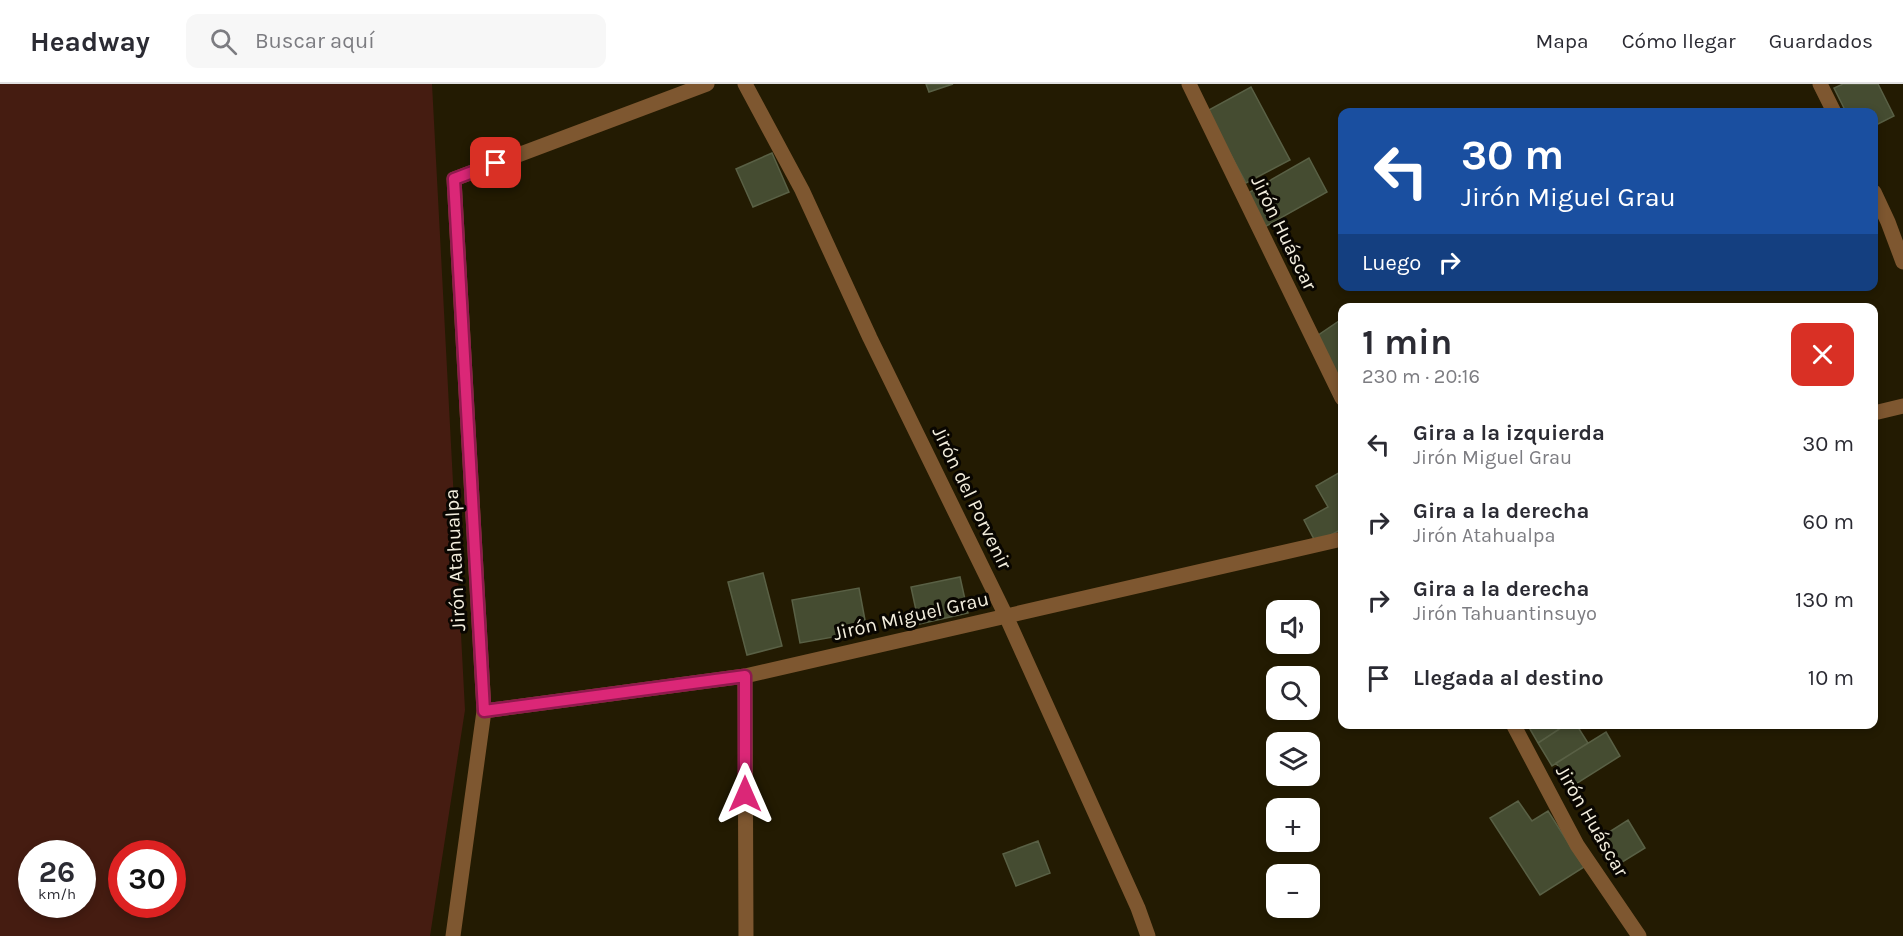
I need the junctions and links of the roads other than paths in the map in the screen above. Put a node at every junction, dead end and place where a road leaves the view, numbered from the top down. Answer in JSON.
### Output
{"nodes":[{"id":1,"x":707,"y":84,"type":"edge"},
{"id":2,"x":745,"y":84,"type":"edge"},
{"id":3,"x":1189,"y":84,"type":"edge"},
{"id":4,"x":1820,"y":84,"type":"edge"},
{"id":5,"x":1832,"y":108,"type":"edge"},
{"id":6,"x":1878,"y":201,"type":"edge"},
{"id":7,"x":1903,"y":262,"type":"edge"},
{"id":8,"x":1338,"y":390,"type":"edge"},
{"id":9,"x":1903,"y":406,"type":"edge"},
{"id":10,"x":1878,"y":412,"type":"edge"},
{"id":11,"x":1338,"y":539,"type":"edge"},
{"id":12,"x":1006,"y":616,"type":"junction"},
{"id":13,"x":745,"y":676,"type":"junction"},
{"id":14,"x":484,"y":711,"type":"junction"},
{"id":15,"x":1516,"y":729,"type":"edge"},
{"id":16,"x":453,"y":936,"type":"edge"},
{"id":17,"x":746,"y":936,"type":"edge"},
{"id":18,"x":1148,"y":936,"type":"edge"},
{"id":19,"x":1639,"y":936,"type":"edge"}],
"edges":[{"from":1,"to":14,"type":"street","name":"Jirón Atahualpa"},
{"from":2,"to":12,"type":"street","name":"Jirón del Porvenir"},
{"from":3,"to":8,"type":"street","name":"Jirón Huáscar"},
{"from":4,"to":5,"type":"street"},
{"from":6,"to":7,"type":"street"},
{"from":9,"to":10,"type":"street"},
{"from":11,"to":12,"type":"street","name":"Jirón Miguel Grau"},
{"from":12,"to":13,"type":"street","name":"Jirón Miguel Grau"},
{"from":12,"to":18,"type":"street","name":"Jirón del Porvenir"},
{"from":13,"to":14,"type":"street","name":"Jirón Miguel Grau"},
{"from":13,"to":17,"type":"street"},
{"from":14,"to":16,"type":"street","name":"Jirón Atahualpa"},
{"from":15,"to":19,"type":"street","name":"Jirón Huáscar"}]}
